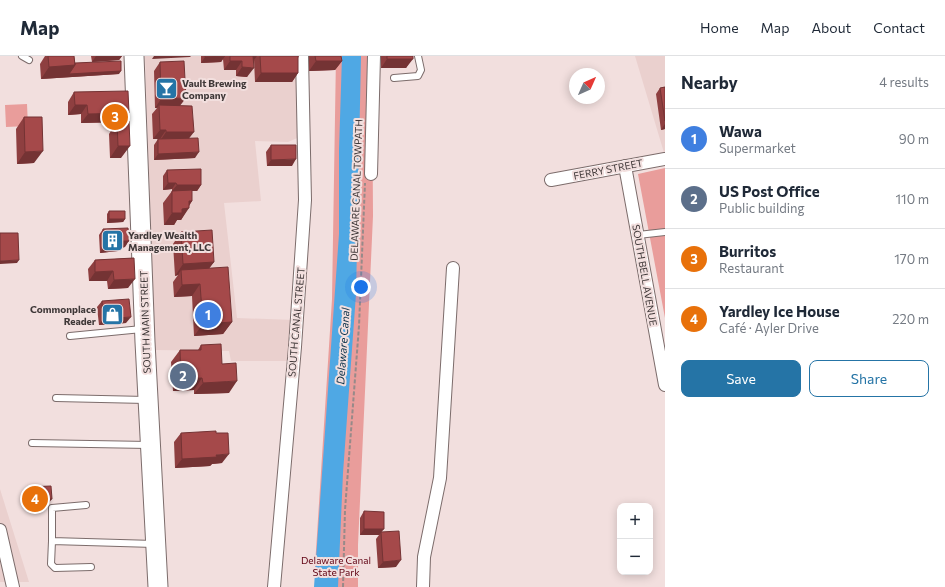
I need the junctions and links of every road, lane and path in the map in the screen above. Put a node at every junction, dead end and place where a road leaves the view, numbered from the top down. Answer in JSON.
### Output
{"nodes":[{"id":1,"x":22,"y":56,"type":"edge"},
{"id":2,"x":134,"y":56,"type":"edge"},
{"id":3,"x":302,"y":56,"type":"edge"},
{"id":4,"x":374,"y":56,"type":"edge"},
{"id":5,"x":418,"y":56,"type":"edge"},
{"id":6,"x":29,"y":60,"type":"dead end"},
{"id":7,"x":394,"y":78,"type":"dead end"},
{"id":8,"x":665,"y":159,"type":"edge"},
{"id":9,"x":625,"y":166,"type":"junction"},
{"id":10,"x":368,"y":175,"type":"joint"},
{"id":11,"x":551,"y":180,"type":"dead end"},
{"id":12,"x":665,"y":232,"type":"edge"},
{"id":13,"x":638,"y":235,"type":"junction"},
{"id":14,"x":453,"y":268,"type":"dead end"},
{"id":15,"x":145,"y":329,"type":"junction"},
{"id":16,"x":70,"y":336,"type":"dead end"},
{"id":17,"x":665,"y":385,"type":"edge"},
{"id":18,"x":56,"y":398,"type":"dead end"},
{"id":19,"x":148,"y":400,"type":"junction"},
{"id":20,"x":32,"y":443,"type":"dead end"},
{"id":21,"x":150,"y":445,"type":"junction"},
{"id":22,"x":86,"y":505,"type":"dead end"},
{"id":23,"x":0,"y":530,"type":"edge"},
{"id":24,"x":52,"y":541,"type":"junction"},
{"id":25,"x":156,"y":544,"type":"junction"},
{"id":26,"x":91,"y":567,"type":"dead end"},
{"id":27,"x":13,"y":587,"type":"edge"},
{"id":28,"x":158,"y":587,"type":"edge"},
{"id":29,"x":274,"y":587,"type":"edge"},
{"id":30,"x":343,"y":587,"type":"edge"},
{"id":31,"x":423,"y":587,"type":"edge"}],
"edges":[{"from":1,"to":6,"type":"lane"},
{"from":2,"to":15,"type":"main road","name":"SOUTH MAIN STREET"},
{"from":3,"to":29,"type":"street","name":"SOUTH CANAL STREET"},
{"from":4,"to":10,"type":"street"},
{"from":5,"to":7,"type":"lane"},
{"from":8,"to":9,"type":"street","name":"FERRY STREET"},
{"from":9,"to":11,"type":"street","name":"FERRY STREET"},
{"from":9,"to":13,"type":"street","name":"SOUTH BELL AVENUE"},
{"from":10,"to":30,"type":"path","name":"DELAWARE CANAL TOWPATH"},
{"from":12,"to":13,"type":"lane"},
{"from":13,"to":17,"type":"street","name":"SOUTH BELL AVENUE"},
{"from":14,"to":31,"type":"street"},
{"from":15,"to":16,"type":"lane"},
{"from":15,"to":19,"type":"main road","name":"SOUTH MAIN STREET"},
{"from":18,"to":19,"type":"lane"},
{"from":19,"to":21,"type":"main road","name":"SOUTH MAIN STREET"},
{"from":20,"to":21,"type":"lane"},
{"from":21,"to":25,"type":"main road","name":"SOUTH MAIN STREET"},
{"from":22,"to":24,"type":"lane"},
{"from":23,"to":27,"type":"street"},
{"from":24,"to":25,"type":"lane"},
{"from":24,"to":26,"type":"lane"},
{"from":25,"to":28,"type":"main road","name":"SOUTH MAIN STREET"}]}
